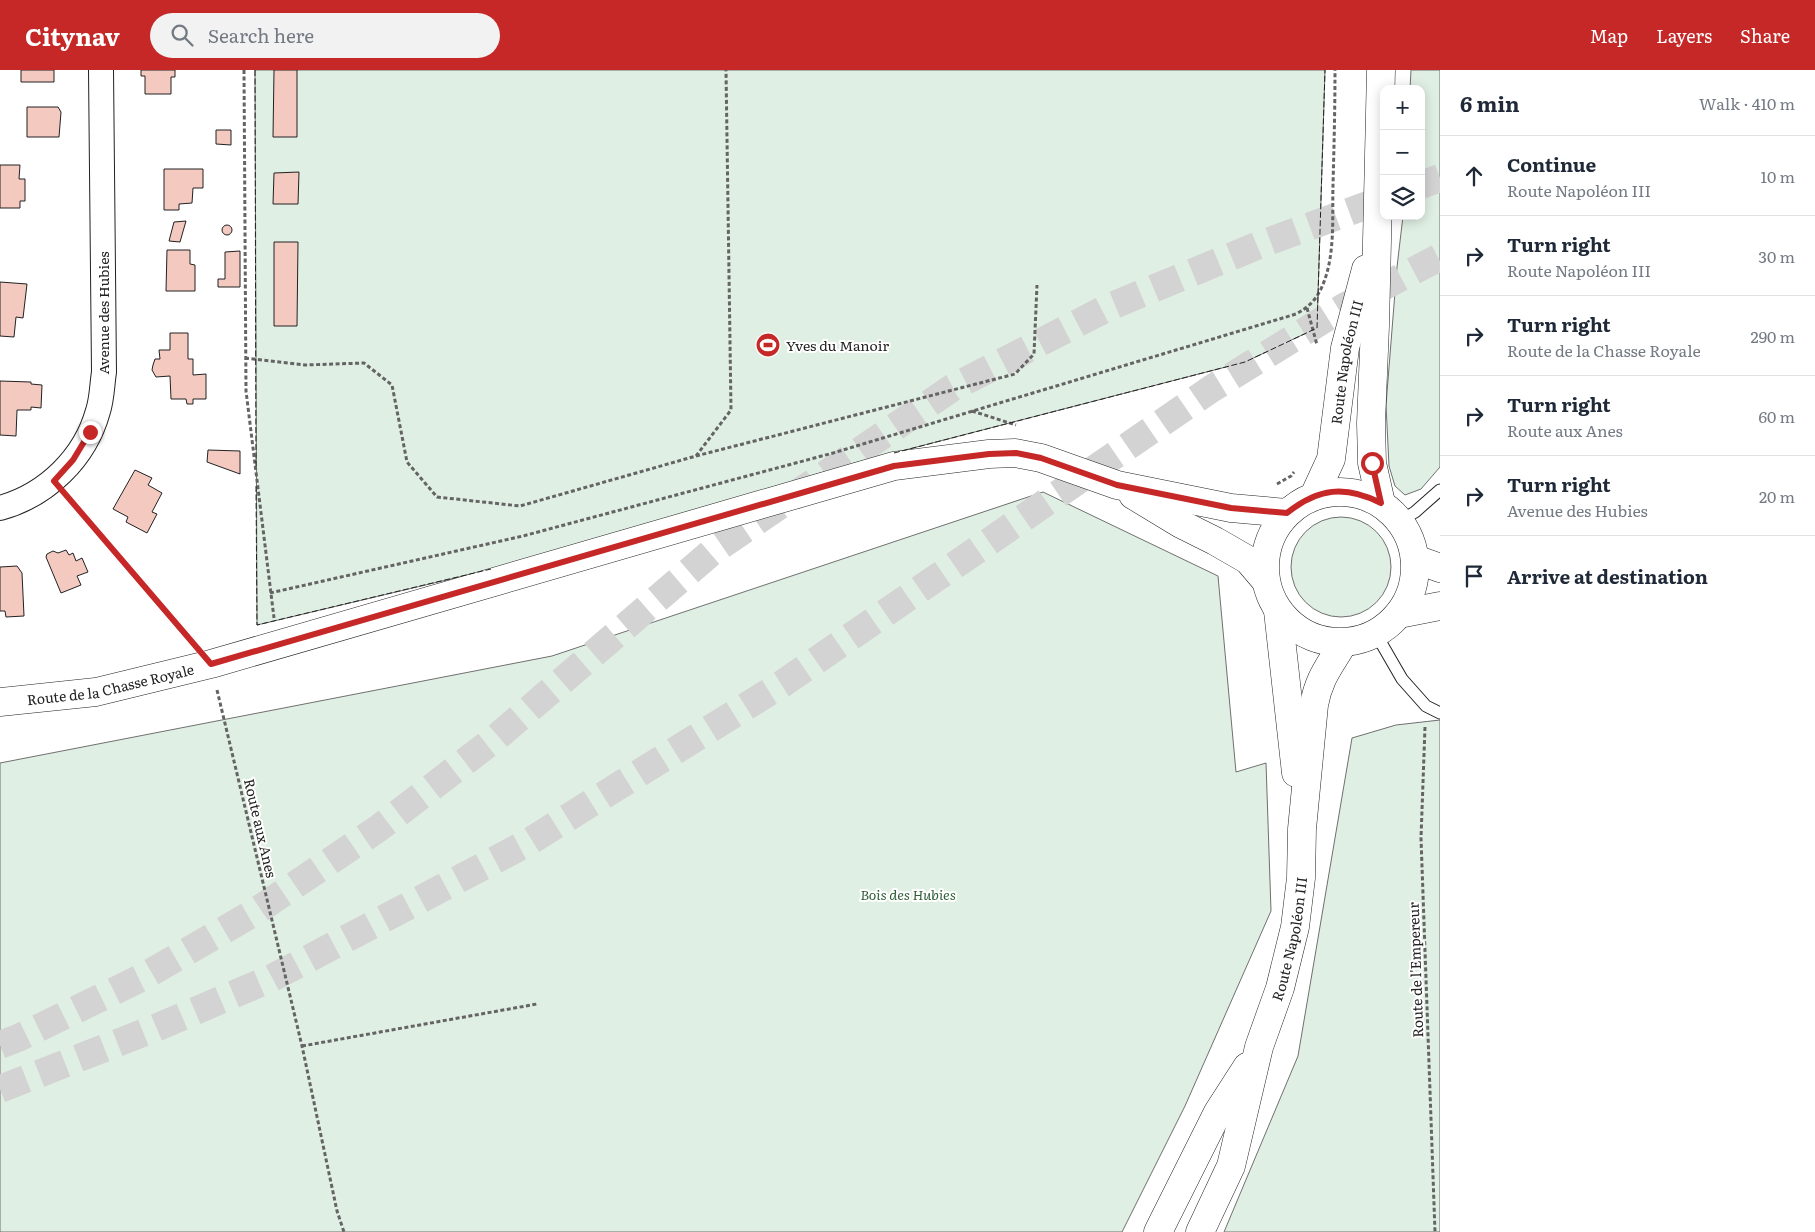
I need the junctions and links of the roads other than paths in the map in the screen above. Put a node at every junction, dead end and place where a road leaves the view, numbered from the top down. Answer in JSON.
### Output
{"nodes":[{"id":1,"x":101,"y":70,"type":"edge"},
{"id":2,"x":1381,"y":70,"type":"edge"},
{"id":3,"x":1377,"y":226,"type":"junction"},
{"id":4,"x":1117,"y":485,"type":"junction"},
{"id":5,"x":1440,"y":490,"type":"edge"},
{"id":6,"x":1314,"y":496,"type":"junction"},
{"id":7,"x":1381,"y":503,"type":"junction"},
{"id":8,"x":0,"y":508,"type":"edge"},
{"id":9,"x":1287,"y":513,"type":"junction"},
{"id":10,"x":1400,"y":521,"type":"junction"},
{"id":11,"x":1428,"y":564,"type":"edge"},
{"id":12,"x":1266,"y":580,"type":"junction"},
{"id":13,"x":1440,"y":606,"type":"edge"},
{"id":14,"x":1278,"y":611,"type":"junction"},
{"id":15,"x":1399,"y":614,"type":"junction"},
{"id":16,"x":1376,"y":634,"type":"junction"},
{"id":17,"x":1343,"y":643,"type":"junction"},
{"id":18,"x":0,"y":702,"type":"edge"},
{"id":19,"x":1440,"y":712,"type":"edge"},
{"id":20,"x":1302,"y":829,"type":"junction"},
{"id":21,"x":1259,"y":1047,"type":"junction"},
{"id":22,"x":1158,"y":1232,"type":"edge"},
{"id":23,"x":1200,"y":1232,"type":"edge"}],
"edges":[{"from":1,"to":8,"type":"street","name":"Avenue des Hubies"},
{"from":2,"to":3,"type":"main road","name":"Route Napoléon III"},
{"from":3,"to":6,"type":"main road","name":"Route Napoléon III"},
{"from":3,"to":7,"type":"main road","name":"Route Napoléon III"},
{"from":4,"to":9,"type":"main road","name":"Route de la Chasse Royale"},
{"from":4,"to":12,"type":"main road","name":"Route de la Chasse Royale"},
{"from":4,"to":18,"type":"main road","name":"Route de la Chasse Royale"},
{"from":5,"to":10,"type":"lane"},
{"from":6,"to":7,"type":"main road","name":"Route Napoléon III"},
{"from":6,"to":9,"type":"main road","name":"Route Napoléon III"},
{"from":7,"to":10,"type":"main road","name":"Route Napoléon III"},
{"from":9,"to":12,"type":"main road","name":"Route Napoléon III"},
{"from":10,"to":11,"type":"main road","name":"Route Napoléon III"},
{"from":11,"to":15,"type":"main road","name":"Route Napoléon III"},
{"from":12,"to":14,"type":"main road","name":"Route Napoléon III"},
{"from":13,"to":15,"type":"main road"},
{"from":14,"to":17,"type":"main road","name":"Route Napoléon III"},
{"from":14,"to":20,"type":"main road","name":"Route Napoléon III"},
{"from":15,"to":16,"type":"main road","name":"Route Napoléon III"},
{"from":16,"to":17,"type":"main road","name":"Route Napoléon III"},
{"from":16,"to":19,"type":"lane"},
{"from":17,"to":20,"type":"main road","name":"Route Napoléon III"},
{"from":20,"to":21,"type":"main road","name":"Route Napoléon III"},
{"from":21,"to":22,"type":"main road","name":"Route Napoléon III"},
{"from":21,"to":23,"type":"main road","name":"Route Napoléon III"}]}
